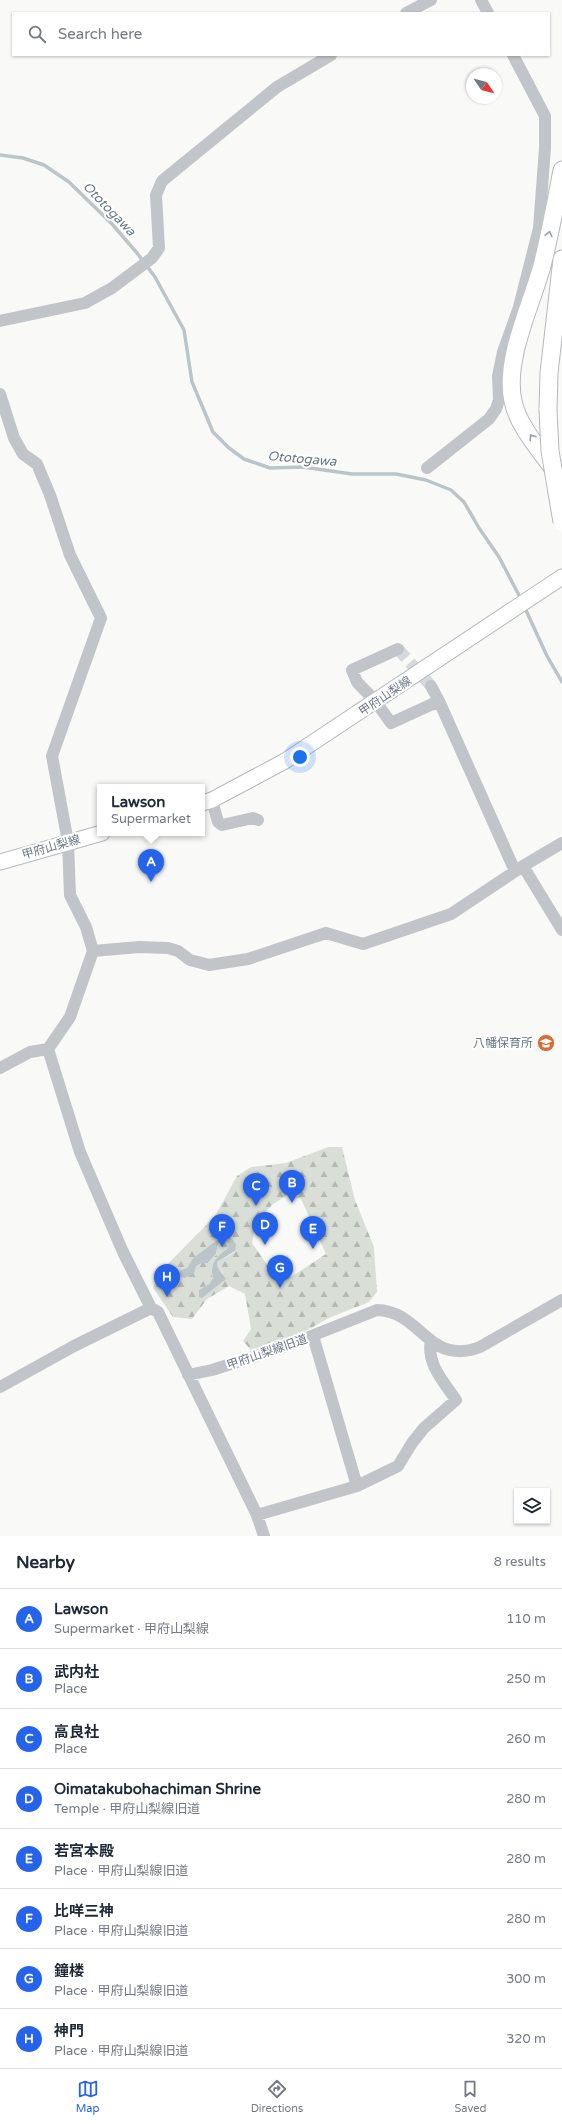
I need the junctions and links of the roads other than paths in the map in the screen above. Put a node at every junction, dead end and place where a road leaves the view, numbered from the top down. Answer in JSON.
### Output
{"nodes":[{"id":1,"x":431,"y":0,"type":"edge"},
{"id":2,"x":481,"y":0,"type":"edge"},
{"id":3,"x":408,"y":12,"type":"edge"},
{"id":4,"x":487,"y":12,"type":"edge"},
{"id":5,"x":328,"y":56,"type":"edge"},
{"id":6,"x":514,"y":56,"type":"edge"},
{"id":7,"x":562,"y":170,"type":"edge"},
{"id":8,"x":562,"y":259,"type":"edge"},
{"id":9,"x":0,"y":321,"type":"edge"},
{"id":10,"x":0,"y":394,"type":"edge"},
{"id":11,"x":427,"y":468,"type":"dead end"},
{"id":12,"x":562,"y":481,"type":"edge"},
{"id":13,"x":562,"y":522,"type":"edge"},
{"id":14,"x":559,"y":579,"type":"edge"},
{"id":15,"x":398,"y":649,"type":"dead end"},
{"id":16,"x":431,"y":686,"type":"tunnel mouth"},
{"id":17,"x":439,"y":701,"type":"junction"},
{"id":18,"x":376,"y":702,"type":"junction"},
{"id":19,"x":207,"y":802,"type":"edge"},
{"id":20,"x":258,"y":820,"type":"dead end"},
{"id":21,"x":97,"y":834,"type":"edge"},
{"id":22,"x":68,"y":842,"type":"junction"},
{"id":23,"x":562,"y":843,"type":"edge"},
{"id":24,"x":0,"y":862,"type":"edge"},
{"id":25,"x":519,"y":869,"type":"junction"},
{"id":26,"x":562,"y":930,"type":"edge"},
{"id":27,"x":93,"y":951,"type":"junction"},
{"id":28,"x":48,"y":1049,"type":"junction"},
{"id":29,"x":0,"y":1068,"type":"edge"},
{"id":30,"x":562,"y":1300,"type":"edge"},
{"id":31,"x":151,"y":1308,"type":"junction"},
{"id":32,"x":313,"y":1336,"type":"junction"},
{"id":33,"x":430,"y":1340,"type":"junction"},
{"id":34,"x":188,"y":1375,"type":"junction"},
{"id":35,"x":0,"y":1387,"type":"edge"},
{"id":36,"x":357,"y":1486,"type":"junction"},
{"id":37,"x":257,"y":1515,"type":"junction"},
{"id":38,"x":264,"y":1536,"type":"edge"}],
"edges":[{"from":1,"to":3,"type":"street"},
{"from":2,"to":4,"type":"street"},
{"from":5,"to":9,"type":"street"},
{"from":6,"to":11,"type":"street"},
{"from":12,"to":7,"type":"highway","one_way":true},
{"from":8,"to":13,"type":"highway","bridge":true},
{"from":10,"to":22,"type":"street"},
{"from":14,"to":18,"type":"main road","name":"甲府山梨線"},
{"from":15,"to":18,"type":"street"},
{"from":16,"to":17,"type":"street"},
{"from":17,"to":18,"type":"street"},
{"from":17,"to":25,"type":"street"},
{"from":18,"to":19,"type":"main road","name":"甲府山梨線"},
{"from":19,"to":20,"type":"street"},
{"from":21,"to":22,"type":"main road","name":"甲府山梨線"},
{"from":22,"to":24,"type":"main road","name":"甲府山梨線"},
{"from":22,"to":27,"type":"street"},
{"from":23,"to":25,"type":"street"},
{"from":25,"to":26,"type":"street"},
{"from":25,"to":27,"type":"street"},
{"from":27,"to":28,"type":"street"},
{"from":28,"to":29,"type":"street"},
{"from":28,"to":31,"type":"street"},
{"from":30,"to":33,"type":"street","name":"甲府山梨線旧道"},
{"from":31,"to":34,"type":"street"},
{"from":31,"to":35,"type":"street"},
{"from":32,"to":33,"type":"street","name":"甲府山梨線旧道"},
{"from":32,"to":34,"type":"street","name":"甲府山梨線旧道"},
{"from":32,"to":36,"type":"street"},
{"from":33,"to":36,"type":"street"},
{"from":34,"to":37,"type":"street"},
{"from":36,"to":37,"type":"street"},
{"from":37,"to":38,"type":"street"}]}
